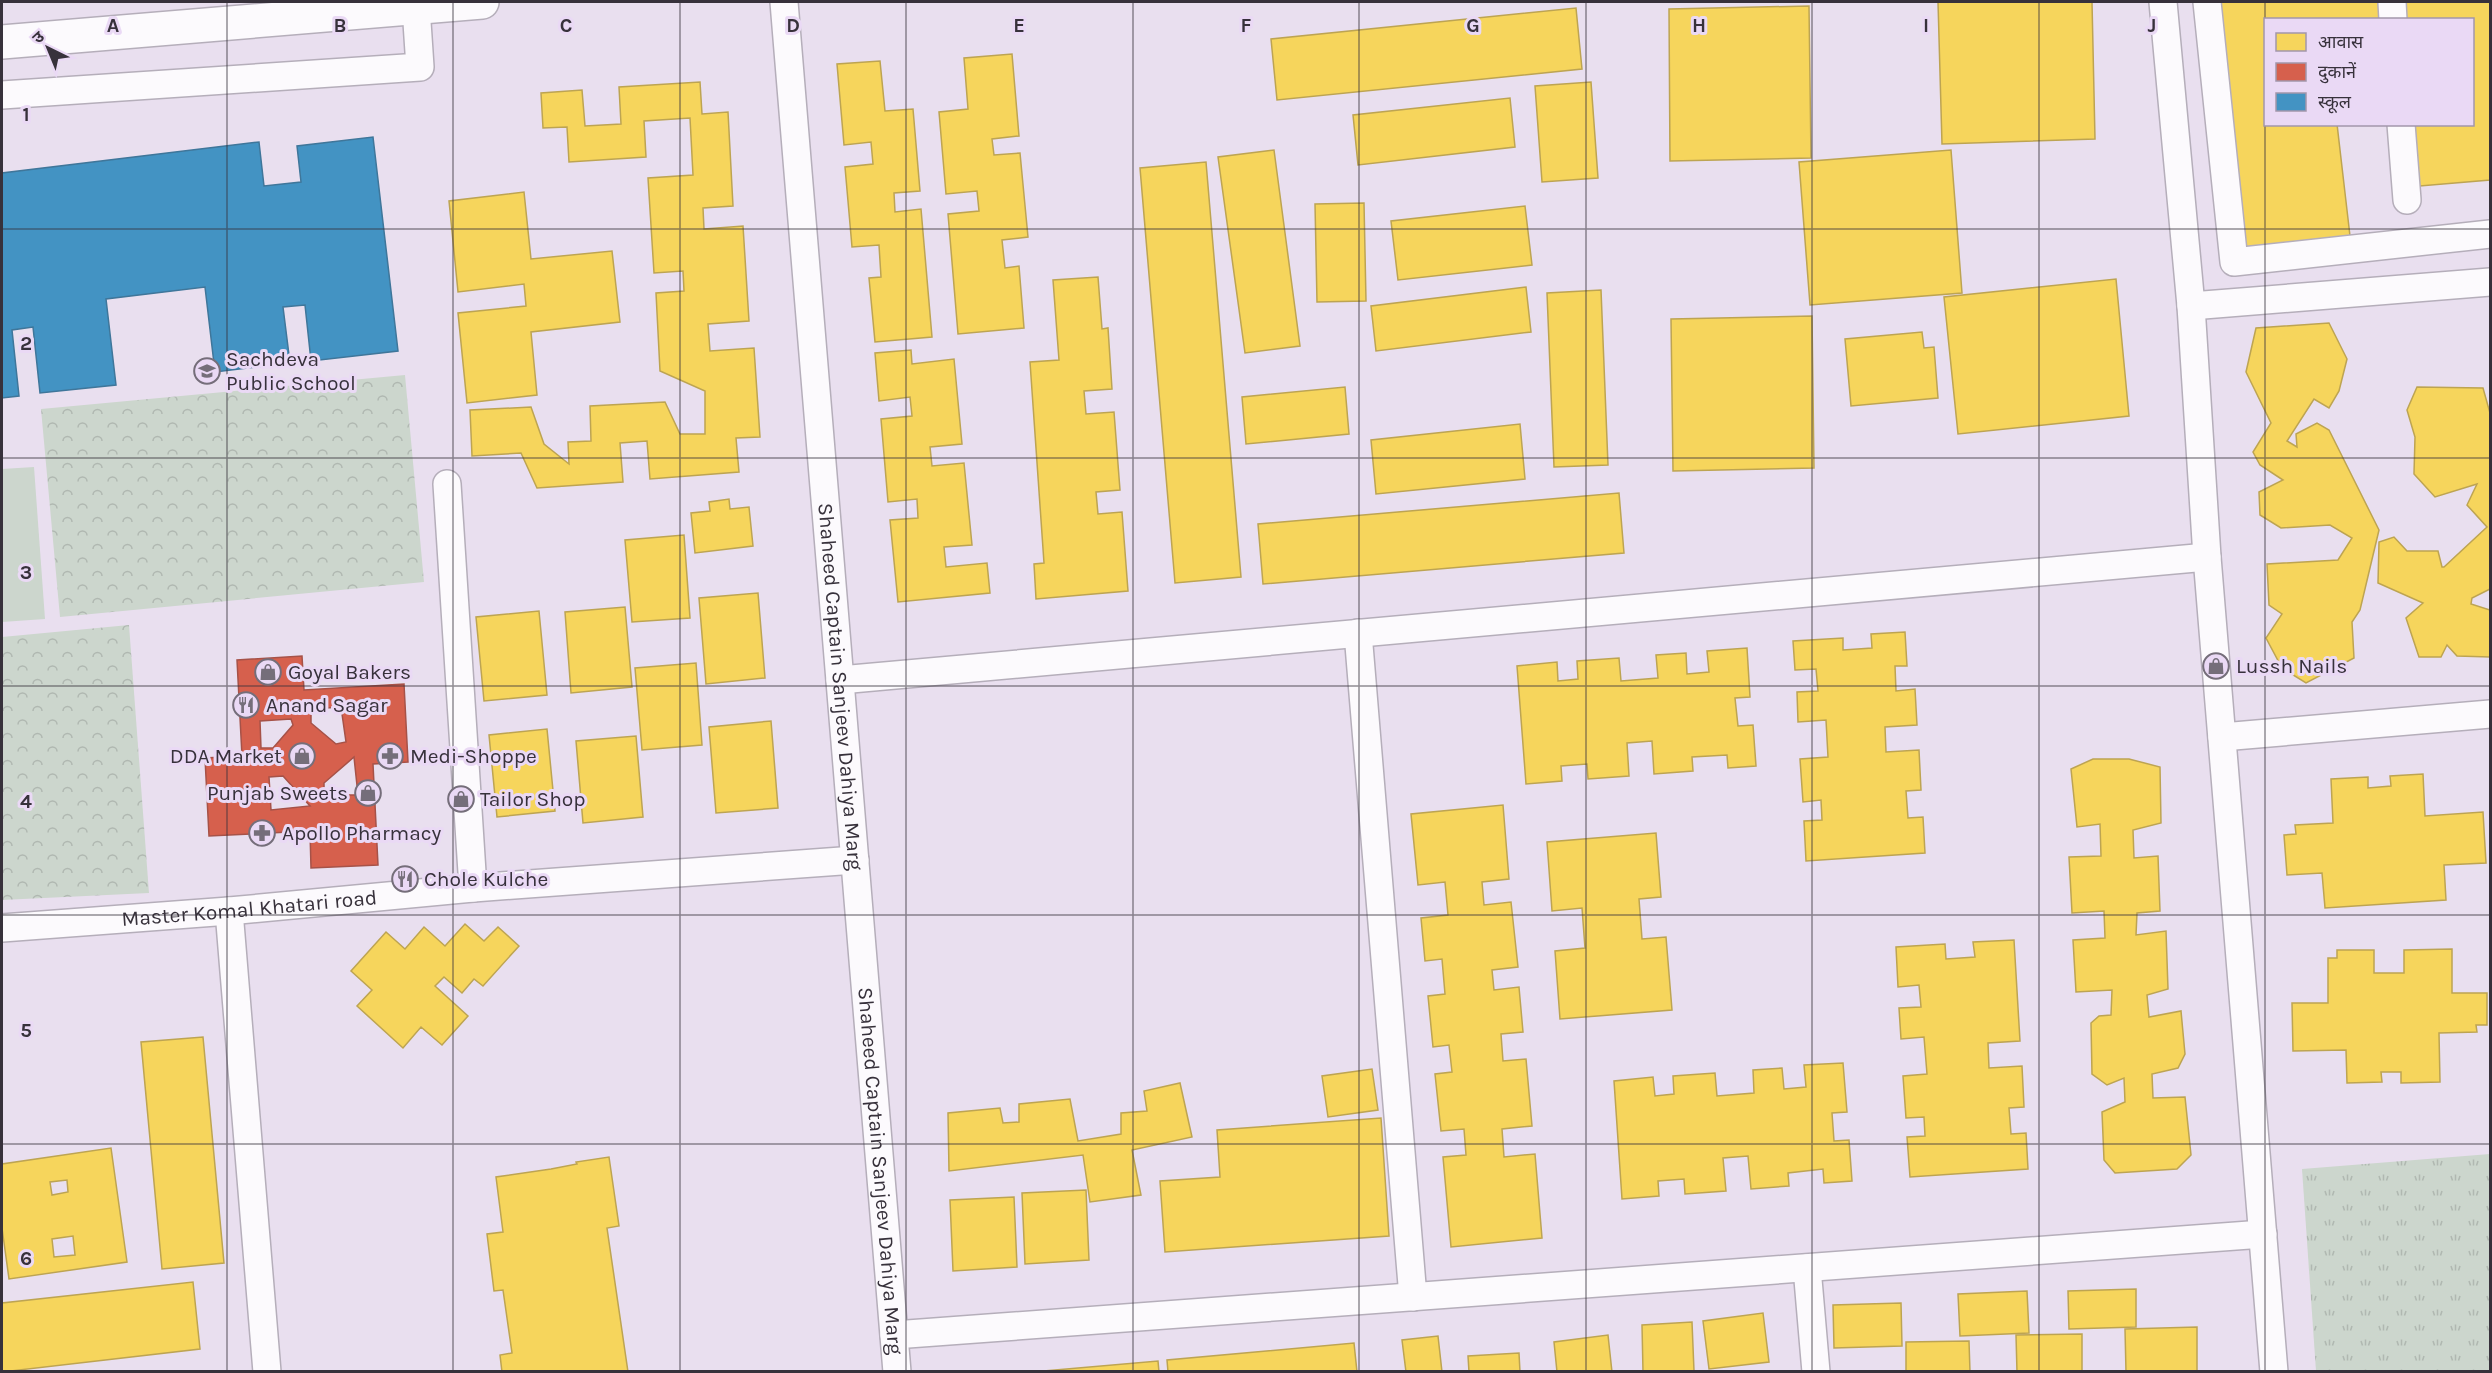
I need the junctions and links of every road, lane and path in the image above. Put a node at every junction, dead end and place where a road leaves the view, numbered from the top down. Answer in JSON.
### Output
{"nodes":[{"id":1,"x":482,"y":2,"type":"edge"},
{"id":2,"x":784,"y":2,"type":"edge"},
{"id":3,"x":2163,"y":2,"type":"edge"},
{"id":4,"x":2207,"y":2,"type":"edge"},
{"id":5,"x":2392,"y":2,"type":"edge"},
{"id":6,"x":416,"y":7,"type":"junction"},
{"id":7,"x":2393,"y":18,"type":"edge"},
{"id":8,"x":2,"y":42,"type":"edge"},
{"id":9,"x":2,"y":95,"type":"edge"},
{"id":10,"x":2401,"y":126,"type":"edge"},
{"id":11,"x":2407,"y":200,"type":"dead end"},
{"id":12,"x":2490,"y":234,"type":"edge"},
{"id":13,"x":2490,"y":282,"type":"edge"},
{"id":14,"x":2191,"y":306,"type":"junction"},
{"id":15,"x":447,"y":484,"type":"dead end"},
{"id":16,"x":2207,"y":557,"type":"junction"},
{"id":17,"x":1358,"y":633,"type":"junction"},
{"id":18,"x":840,"y":680,"type":"junction"},
{"id":19,"x":2490,"y":714,"type":"edge"},
{"id":20,"x":2222,"y":737,"type":"junction"},
{"id":21,"x":855,"y":860,"type":"junction"},
{"id":22,"x":473,"y":888,"type":"junction"},
{"id":23,"x":229,"y":911,"type":"junction"},
{"id":24,"x":2,"y":928,"type":"edge"},
{"id":25,"x":2263,"y":1234,"type":"junction"},
{"id":26,"x":1807,"y":1268,"type":"junction"},
{"id":27,"x":1413,"y":1297,"type":"junction"},
{"id":28,"x":894,"y":1335,"type":"junction"},
{"id":29,"x":267,"y":1371,"type":"edge"},
{"id":30,"x":897,"y":1371,"type":"edge"},
{"id":31,"x":1816,"y":1371,"type":"edge"},
{"id":32,"x":2274,"y":1371,"type":"edge"}],
"edges":[{"from":1,"to":6,"type":"main road"},
{"from":2,"to":18,"type":"street","name":"Shaheed Captain Sanjeev Dahiya Marg"},
{"from":3,"to":14,"type":"street"},
{"from":4,"to":12,"type":"street"},
{"from":5,"to":7,"type":"street"},
{"from":6,"to":8,"type":"main road"},
{"from":6,"to":9,"type":"street"},
{"from":10,"to":11,"type":"street"},
{"from":13,"to":14,"type":"street"},
{"from":14,"to":16,"type":"street"},
{"from":15,"to":22,"type":"street"},
{"from":16,"to":17,"type":"street"},
{"from":16,"to":20,"type":"street"},
{"from":17,"to":18,"type":"street"},
{"from":17,"to":27,"type":"street"},
{"from":18,"to":21,"type":"street","name":"Shaheed Captain Sanjeev Dahiya Marg"},
{"from":19,"to":20,"type":"street"},
{"from":20,"to":25,"type":"street"},
{"from":21,"to":22,"type":"street","name":"Master Komal Khatari road"},
{"from":21,"to":28,"type":"street","name":"Shaheed Captain Sanjeev Dahiya Marg"},
{"from":22,"to":23,"type":"street","name":"Master Komal Khatari road"},
{"from":23,"to":24,"type":"street","name":"Master Komal Khatari road"},
{"from":23,"to":29,"type":"street"},
{"from":25,"to":26,"type":"street"},
{"from":25,"to":32,"type":"street"},
{"from":26,"to":27,"type":"street"},
{"from":26,"to":31,"type":"street"},
{"from":27,"to":28,"type":"street"},
{"from":28,"to":30,"type":"street","name":"Shaheed Captain Sanjeev Dahiya Marg"}]}
